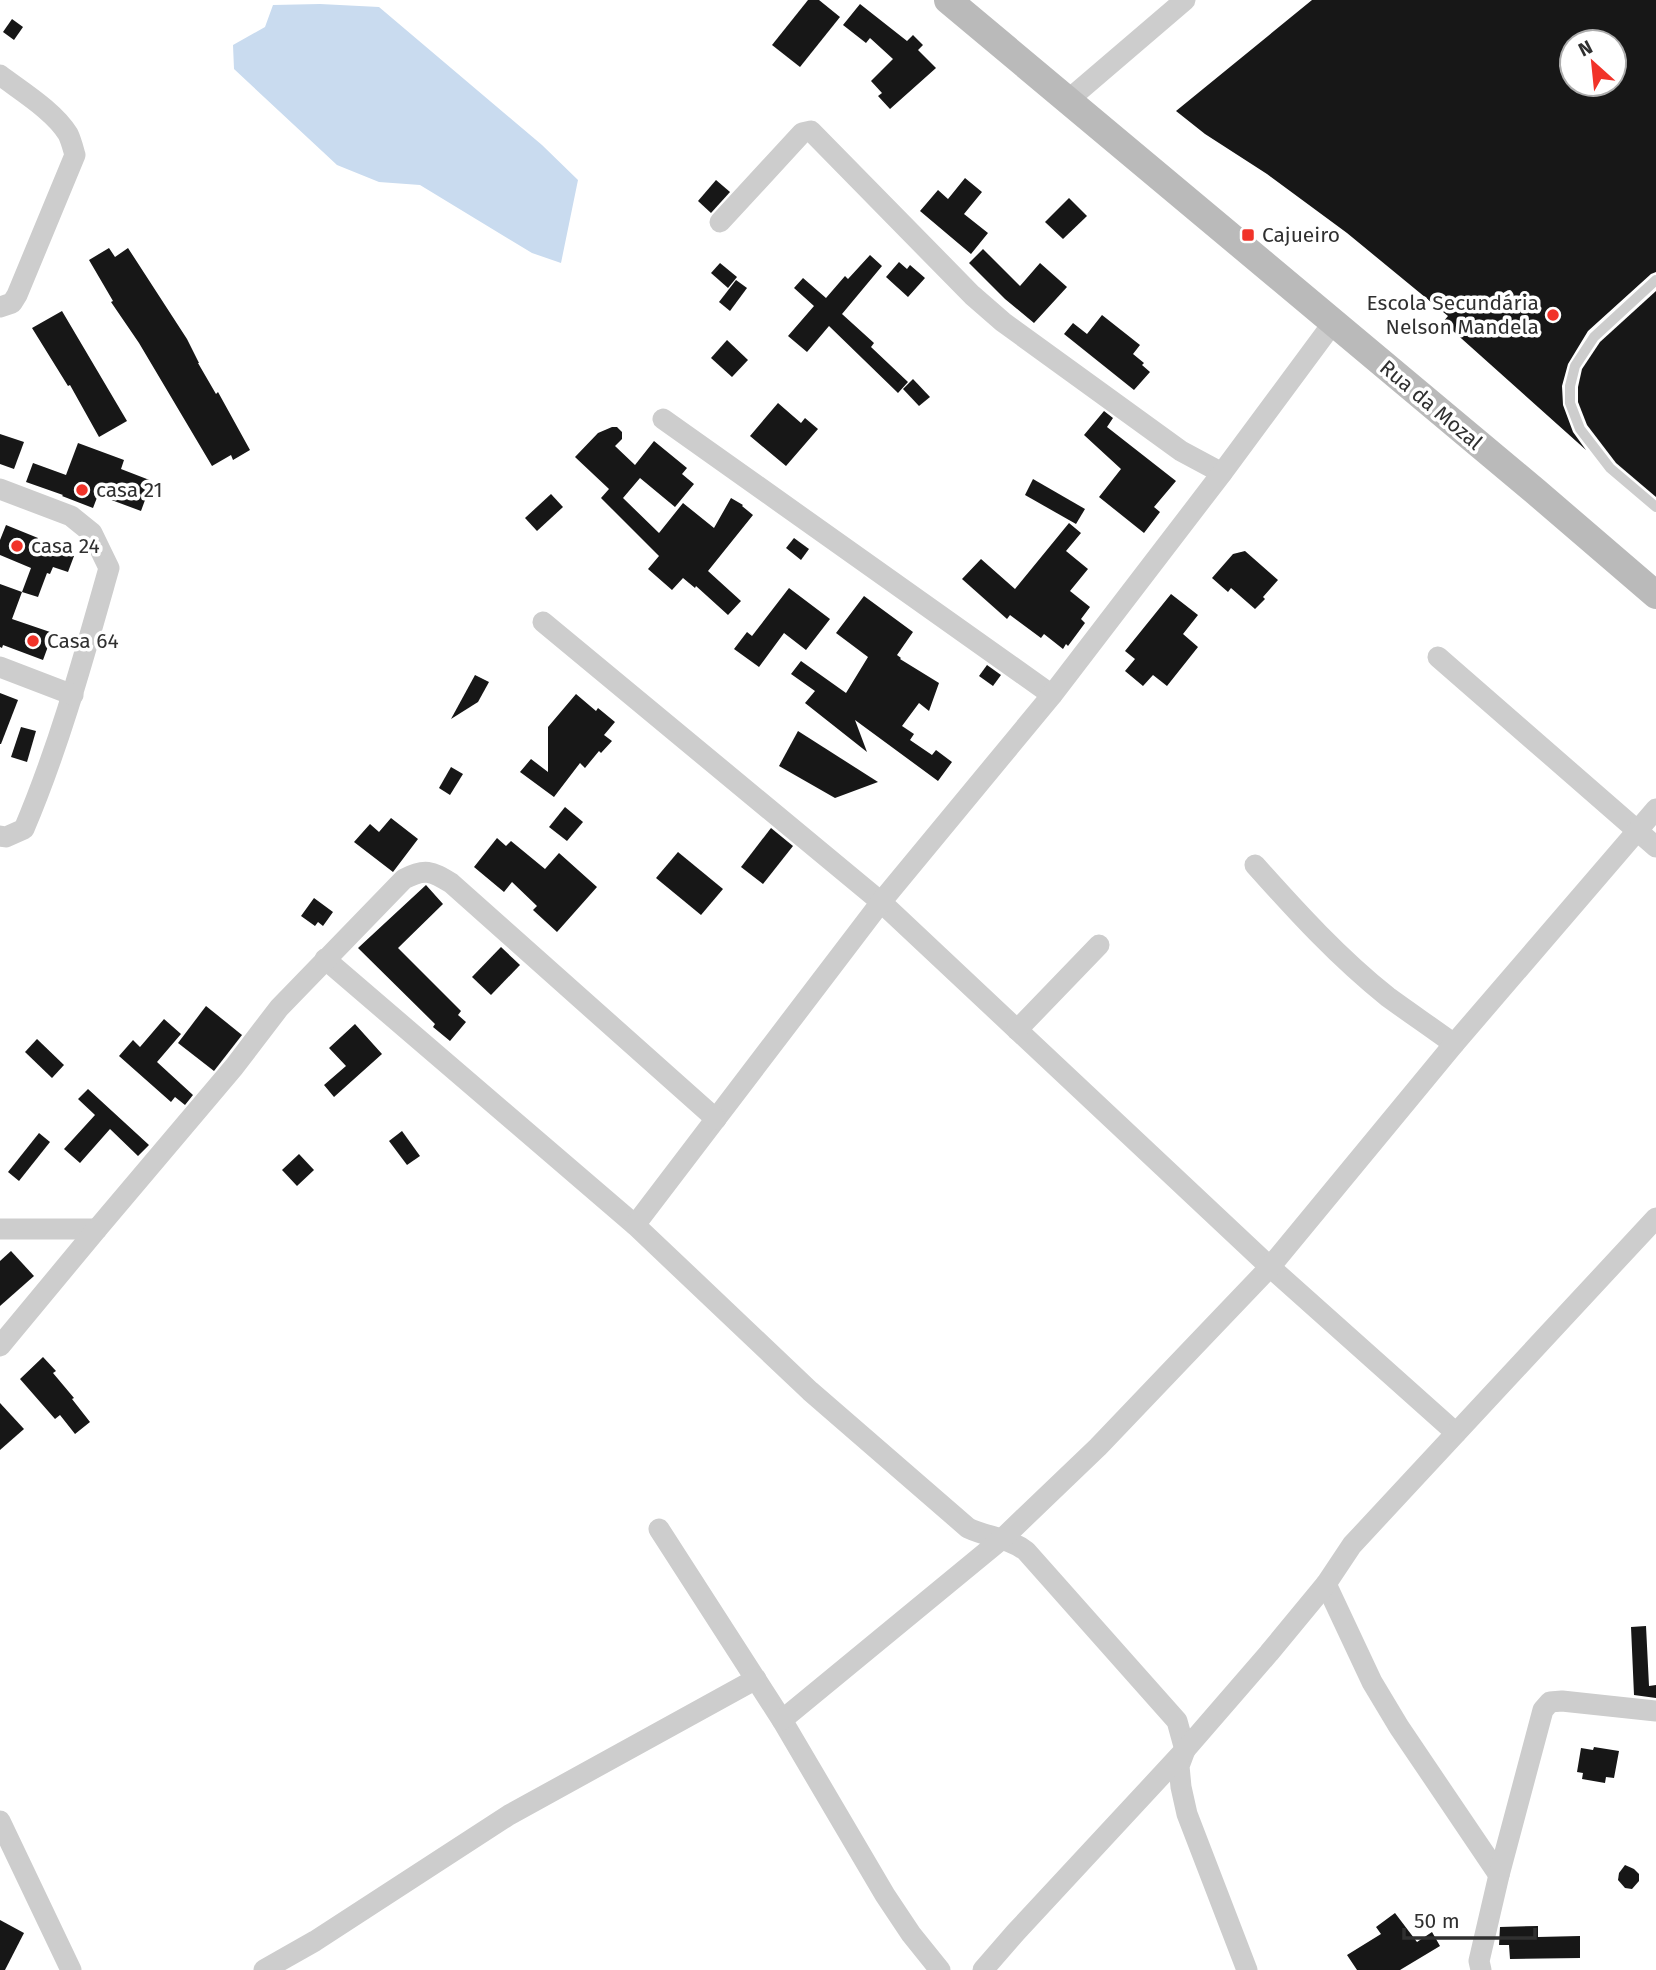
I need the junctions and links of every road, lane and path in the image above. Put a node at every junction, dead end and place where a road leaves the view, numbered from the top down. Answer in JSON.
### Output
{"nodes":[{"id":1,"x":948,"y":0,"type":"edge"},
{"id":2,"x":1185,"y":0,"type":"edge"},
{"id":3,"x":0,"y":75,"type":"edge"},
{"id":4,"x":1067,"y":101,"type":"junction"},
{"id":5,"x":720,"y":222,"type":"dead end"},
{"id":6,"x":1656,"y":280,"type":"edge"},
{"id":7,"x":0,"y":307,"type":"edge"},
{"id":8,"x":1332,"y":323,"type":"junction"},
{"id":9,"x":663,"y":419,"type":"dead end"},
{"id":10,"x":1222,"y":473,"type":"junction"},
{"id":11,"x":0,"y":489,"type":"edge"},
{"id":12,"x":1656,"y":507,"type":"edge"},
{"id":13,"x":1656,"y":595,"type":"edge"},
{"id":14,"x":543,"y":622,"type":"dead end"},
{"id":15,"x":1438,"y":657,"type":"dead end"},
{"id":16,"x":0,"y":667,"type":"edge"},
{"id":17,"x":73,"y":695,"type":"junction"},
{"id":18,"x":1052,"y":695,"type":"junction"},
{"id":19,"x":1656,"y":809,"type":"edge"},
{"id":20,"x":1637,"y":830,"type":"junction"},
{"id":21,"x":0,"y":836,"type":"edge"},
{"id":22,"x":1656,"y":847,"type":"edge"},
{"id":23,"x":1255,"y":865,"type":"dead end"},
{"id":24,"x":881,"y":902,"type":"junction"},
{"id":25,"x":1099,"y":945,"type":"dead end"},
{"id":26,"x":325,"y":959,"type":"junction"},
{"id":27,"x":1017,"y":1030,"type":"junction"},
{"id":28,"x":1454,"y":1044,"type":"junction"},
{"id":29,"x":716,"y":1119,"type":"junction"},
{"id":30,"x":1656,"y":1218,"type":"edge"},
{"id":31,"x":635,"y":1225,"type":"junction"},
{"id":32,"x":0,"y":1228,"type":"edge"},
{"id":33,"x":97,"y":1229,"type":"junction"},
{"id":34,"x":1270,"y":1267,"type":"junction"},
{"id":35,"x":0,"y":1346,"type":"edge"},
{"id":36,"x":1456,"y":1433,"type":"junction"},
{"id":37,"x":659,"y":1529,"type":"dead end"},
{"id":38,"x":1002,"y":1539,"type":"junction"},
{"id":39,"x":1326,"y":1584,"type":"junction"},
{"id":40,"x":756,"y":1679,"type":"junction"},
{"id":41,"x":1656,"y":1712,"type":"edge"},
{"id":42,"x":782,"y":1720,"type":"junction"},
{"id":43,"x":1185,"y":1750,"type":"junction"},
{"id":44,"x":0,"y":1821,"type":"edge"},
{"id":45,"x":1499,"y":1875,"type":"junction"},
{"id":46,"x":71,"y":1970,"type":"edge"},
{"id":47,"x":264,"y":1970,"type":"edge"},
{"id":48,"x":940,"y":1970,"type":"edge"},
{"id":49,"x":983,"y":1970,"type":"edge"},
{"id":50,"x":1247,"y":1970,"type":"edge"},
{"id":51,"x":1481,"y":1970,"type":"edge"}],
"edges":[{"from":1,"to":4,"type":"main road","name":"Rua da Mozal"},
{"from":2,"to":4,"type":"street"},
{"from":3,"to":7,"type":"street"},
{"from":4,"to":8,"type":"main road","name":"Rua da Mozal"},
{"from":5,"to":10,"type":"street"},
{"from":6,"to":12,"type":"lane"},
{"from":8,"to":10,"type":"street"},
{"from":8,"to":13,"type":"main road","name":"Rua da Mozal"},
{"from":9,"to":18,"type":"street"},
{"from":10,"to":18,"type":"street"},
{"from":11,"to":17,"type":"street"},
{"from":14,"to":24,"type":"street"},
{"from":15,"to":20,"type":"street"},
{"from":16,"to":17,"type":"street"},
{"from":17,"to":21,"type":"street"},
{"from":18,"to":24,"type":"street"},
{"from":19,"to":20,"type":"street"},
{"from":20,"to":22,"type":"street"},
{"from":20,"to":28,"type":"street"},
{"from":23,"to":28,"type":"street"},
{"from":24,"to":27,"type":"street"},
{"from":24,"to":29,"type":"street"},
{"from":25,"to":27,"type":"street"},
{"from":26,"to":29,"type":"street"},
{"from":26,"to":31,"type":"street"},
{"from":26,"to":33,"type":"street"},
{"from":27,"to":34,"type":"street"},
{"from":28,"to":34,"type":"street"},
{"from":29,"to":31,"type":"street"},
{"from":30,"to":36,"type":"street"},
{"from":31,"to":38,"type":"street"},
{"from":32,"to":33,"type":"street"},
{"from":33,"to":35,"type":"street"},
{"from":34,"to":36,"type":"street"},
{"from":34,"to":38,"type":"street"},
{"from":36,"to":39,"type":"street"},
{"from":37,"to":40,"type":"street"},
{"from":38,"to":42,"type":"street"},
{"from":38,"to":43,"type":"street"},
{"from":39,"to":43,"type":"street"},
{"from":39,"to":45,"type":"street"},
{"from":40,"to":42,"type":"street"},
{"from":40,"to":47,"type":"street"},
{"from":41,"to":45,"type":"street"},
{"from":42,"to":48,"type":"street"},
{"from":43,"to":49,"type":"street"},
{"from":43,"to":50,"type":"street"},
{"from":44,"to":46,"type":"street"},
{"from":45,"to":51,"type":"street"}]}
